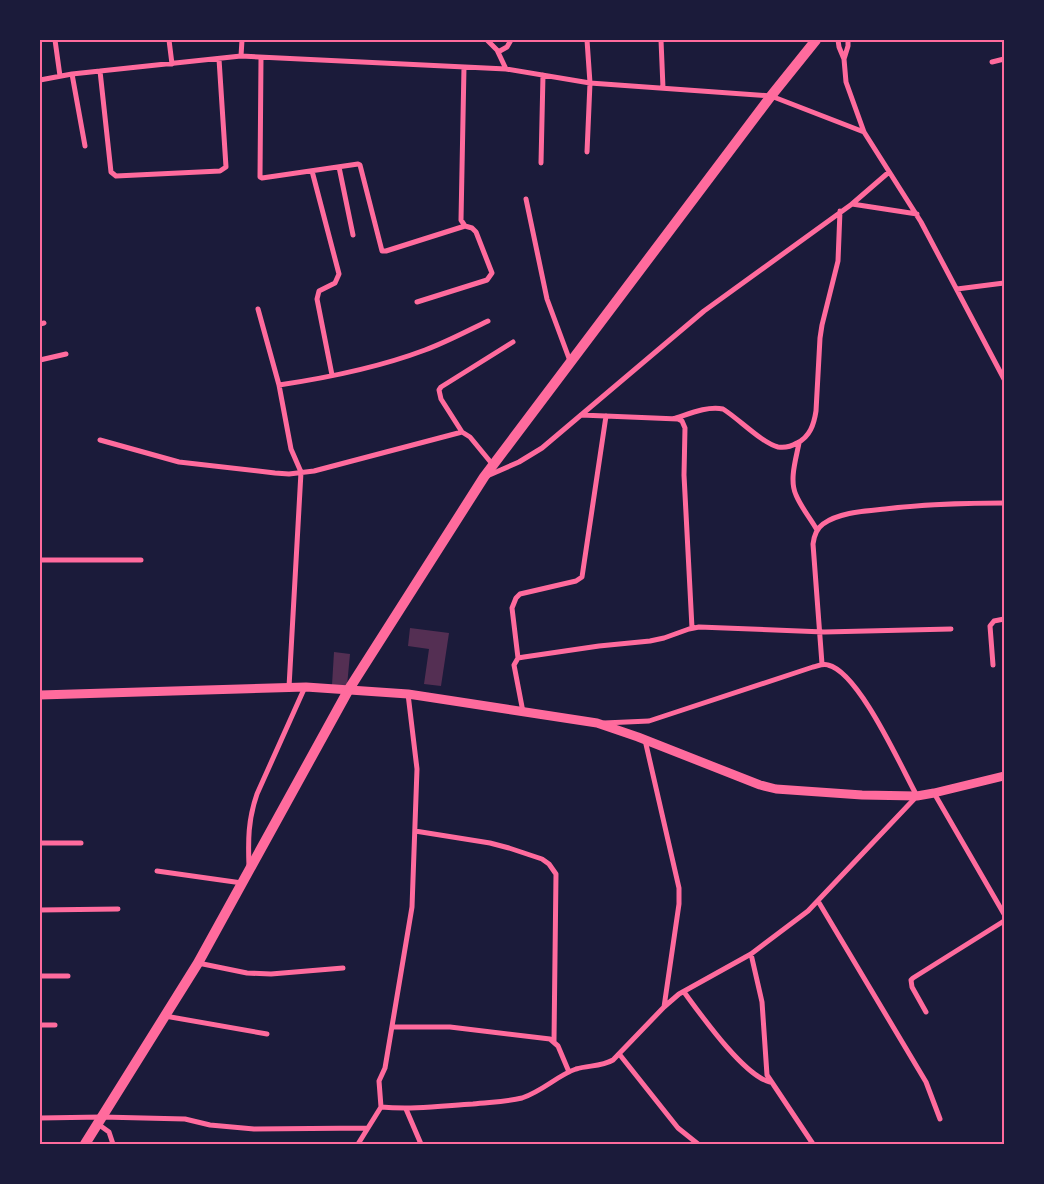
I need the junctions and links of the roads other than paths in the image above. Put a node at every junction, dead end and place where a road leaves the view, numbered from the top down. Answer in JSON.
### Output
{"nodes":[{"id":1,"x":55,"y":40,"type":"edge"},
{"id":2,"x":169,"y":40,"type":"edge"},
{"id":3,"x":242,"y":40,"type":"edge"},
{"id":4,"x":487,"y":40,"type":"edge"},
{"id":5,"x":512,"y":40,"type":"edge"},
{"id":6,"x":587,"y":40,"type":"edge"},
{"id":7,"x":661,"y":40,"type":"edge"},
{"id":8,"x":816,"y":40,"type":"edge"},
{"id":9,"x":838,"y":40,"type":"edge"},
{"id":10,"x":848,"y":40,"type":"edge"},
{"id":11,"x":498,"y":52,"type":"junction"},
{"id":12,"x":241,"y":56,"type":"junction"},
{"id":13,"x":261,"y":58,"type":"junction"},
{"id":14,"x":219,"y":59,"type":"junction"},
{"id":15,"x":844,"y":59,"type":"junction"},
{"id":16,"x":1004,"y":59,"type":"edge"},
{"id":17,"x":992,"y":62,"type":"dead end"},
{"id":18,"x":172,"y":64,"type":"junction"},
{"id":19,"x":464,"y":67,"type":"junction"},
{"id":20,"x":506,"y":69,"type":"junction"},
{"id":21,"x":100,"y":71,"type":"junction"},
{"id":22,"x":72,"y":74,"type":"junction"},
{"id":23,"x":543,"y":75,"type":"junction"},
{"id":24,"x":60,"y":76,"type":"junction"},
{"id":25,"x":40,"y":80,"type":"edge"},
{"id":26,"x":590,"y":83,"type":"junction"},
{"id":27,"x":663,"y":88,"type":"junction"},
{"id":28,"x":771,"y":96,"type":"junction"},
{"id":29,"x":864,"y":132,"type":"junction"},
{"id":30,"x":86,"y":146,"type":"dead end"},
{"id":31,"x":587,"y":152,"type":"dead end"},
{"id":32,"x":542,"y":163,"type":"dead end"},
{"id":33,"x":339,"y":167,"type":"junction"},
{"id":34,"x":312,"y":171,"type":"junction"},
{"id":35,"x":889,"y":172,"type":"junction"},
{"id":36,"x":526,"y":199,"type":"dead end"},
{"id":37,"x":852,"y":204,"type":"junction"},
{"id":38,"x":840,"y":211,"type":"junction"},
{"id":39,"x":917,"y":214,"type":"junction"},
{"id":40,"x":465,"y":226,"type":"junction"},
{"id":41,"x":353,"y":236,"type":"dead end"},
{"id":42,"x":1004,"y":283,"type":"edge"},
{"id":43,"x":957,"y":289,"type":"junction"},
{"id":44,"x":417,"y":302,"type":"dead end"},
{"id":45,"x":258,"y":309,"type":"dead end"},
{"id":46,"x":488,"y":321,"type":"dead end"},
{"id":47,"x":513,"y":342,"type":"dead end"},
{"id":48,"x":66,"y":354,"type":"dead end"},
{"id":49,"x":40,"y":360,"type":"edge"},
{"id":50,"x":570,"y":361,"type":"junction"},
{"id":51,"x":332,"y":375,"type":"junction"},
{"id":52,"x":1004,"y":378,"type":"edge"},
{"id":53,"x":279,"y":384,"type":"junction"},
{"id":54,"x":581,"y":415,"type":"junction"},
{"id":55,"x":606,"y":416,"type":"junction"},
{"id":56,"x":673,"y":419,"type":"junction"},
{"id":57,"x":462,"y":432,"type":"junction"},
{"id":58,"x":100,"y":440,"type":"dead end"},
{"id":59,"x":799,"y":443,"type":"junction"},
{"id":60,"x":493,"y":465,"type":"junction"},
{"id":61,"x":301,"y":472,"type":"junction"},
{"id":62,"x":484,"y":477,"type":"junction"},
{"id":63,"x":1004,"y":504,"type":"edge"},
{"id":64,"x":817,"y":530,"type":"junction"},
{"id":65,"x":40,"y":560,"type":"edge"},
{"id":66,"x":140,"y":560,"type":"dead end"},
{"id":67,"x":1004,"y":619,"type":"edge"},
{"id":68,"x":692,"y":628,"type":"junction"},
{"id":69,"x":950,"y":630,"type":"dead end"},
{"id":70,"x":820,"y":632,"type":"junction"},
{"id":71,"x":518,"y":658,"type":"junction"},
{"id":72,"x":822,"y":664,"type":"junction"},
{"id":73,"x":993,"y":665,"type":"dead end"},
{"id":74,"x":289,"y":687,"type":"junction"},
{"id":75,"x":306,"y":687,"type":"junction"},
{"id":76,"x":349,"y":689,"type":"junction"},
{"id":77,"x":408,"y":694,"type":"junction"},
{"id":78,"x":40,"y":695,"type":"edge"},
{"id":79,"x":523,"y":712,"type":"junction"},
{"id":80,"x":597,"y":723,"type":"junction"},
{"id":81,"x":645,"y":740,"type":"junction"},
{"id":82,"x":1004,"y":776,"type":"edge"},
{"id":83,"x":934,"y":793,"type":"junction"},
{"id":84,"x":917,"y":796,"type":"junction"},
{"id":85,"x":415,"y":831,"type":"junction"},
{"id":86,"x":40,"y":843,"type":"edge"},
{"id":87,"x":81,"y":843,"type":"dead end"},
{"id":88,"x":249,"y":870,"type":"junction"},
{"id":89,"x":157,"y":871,"type":"dead end"},
{"id":90,"x":242,"y":883,"type":"junction"},
{"id":91,"x":818,"y":901,"type":"junction"},
{"id":92,"x":40,"y":910,"type":"edge"},
{"id":93,"x":118,"y":910,"type":"dead end"},
{"id":94,"x":1004,"y":914,"type":"edge"},
{"id":95,"x":1004,"y":920,"type":"edge"},
{"id":96,"x":751,"y":954,"type":"junction"},
{"id":97,"x":198,"y":962,"type":"junction"},
{"id":98,"x":343,"y":968,"type":"dead end"},
{"id":99,"x":40,"y":976,"type":"edge"},
{"id":100,"x":68,"y":976,"type":"dead end"},
{"id":101,"x":684,"y":992,"type":"junction"},
{"id":102,"x":664,"y":1006,"type":"junction"},
{"id":103,"x":926,"y":1012,"type":"dead end"},
{"id":104,"x":165,"y":1016,"type":"junction"},
{"id":105,"x":40,"y":1024,"type":"edge"},
{"id":106,"x":55,"y":1025,"type":"dead end"},
{"id":107,"x":392,"y":1027,"type":"junction"},
{"id":108,"x":267,"y":1034,"type":"dead end"},
{"id":109,"x":554,"y":1041,"type":"junction"},
{"id":110,"x":620,"y":1055,"type":"junction"},
{"id":111,"x":569,"y":1072,"type":"junction"},
{"id":112,"x":770,"y":1082,"type":"junction"},
{"id":113,"x":381,"y":1107,"type":"junction"},
{"id":114,"x":406,"y":1109,"type":"junction"},
{"id":115,"x":40,"y":1118,"type":"edge"},
{"id":116,"x":940,"y":1119,"type":"dead end"},
{"id":117,"x":100,"y":1121,"type":"junction"},
{"id":118,"x":368,"y":1128,"type":"junction"},
{"id":119,"x":85,"y":1144,"type":"edge"},
{"id":120,"x":113,"y":1144,"type":"edge"},
{"id":121,"x":358,"y":1144,"type":"edge"},
{"id":122,"x":421,"y":1144,"type":"edge"},
{"id":123,"x":698,"y":1144,"type":"edge"},
{"id":124,"x":813,"y":1144,"type":"edge"}],
"edges":[{"from":1,"to":24,"type":"street"},
{"from":2,"to":18,"type":"street"},
{"from":3,"to":12,"type":"street"},
{"from":4,"to":11,"type":"street"},
{"from":5,"to":11,"type":"street"},
{"from":6,"to":26,"type":"street"},
{"from":7,"to":27,"type":"street"},
{"from":8,"to":28,"type":"main road"},
{"from":9,"to":15,"type":"street"},
{"from":10,"to":15,"type":"street"},
{"from":11,"to":20,"type":"street"},
{"from":12,"to":13,"type":"street"},
{"from":12,"to":14,"type":"street"},
{"from":13,"to":19,"type":"street"},
{"from":13,"to":34,"type":"street"},
{"from":14,"to":18,"type":"street"},
{"from":14,"to":21,"type":"street"},
{"from":15,"to":29,"type":"street"},
{"from":16,"to":17,"type":"street"},
{"from":18,"to":21,"type":"street"},
{"from":19,"to":20,"type":"street"},
{"from":19,"to":40,"type":"street"},
{"from":20,"to":23,"type":"street"},
{"from":21,"to":22,"type":"street"},
{"from":22,"to":24,"type":"street"},
{"from":22,"to":30,"type":"street"},
{"from":23,"to":26,"type":"street"},
{"from":23,"to":32,"type":"street"},
{"from":24,"to":25,"type":"street"},
{"from":26,"to":27,"type":"street"},
{"from":26,"to":31,"type":"street"},
{"from":27,"to":28,"type":"street"},
{"from":28,"to":29,"type":"street"},
{"from":28,"to":50,"type":"main road"},
{"from":29,"to":35,"type":"street"},
{"from":33,"to":34,"type":"street"},
{"from":33,"to":40,"type":"street"},
{"from":33,"to":41,"type":"street"},
{"from":34,"to":51,"type":"street"},
{"from":35,"to":37,"type":"street"},
{"from":35,"to":39,"type":"street"},
{"from":36,"to":50,"type":"street"},
{"from":37,"to":38,"type":"street"},
{"from":37,"to":39,"type":"street"},
{"from":38,"to":54,"type":"street"},
{"from":38,"to":59,"type":"street"},
{"from":39,"to":43,"type":"street"},
{"from":40,"to":44,"type":"street"},
{"from":42,"to":43,"type":"street"},
{"from":43,"to":52,"type":"street"},
{"from":45,"to":53,"type":"street"},
{"from":46,"to":51,"type":"street"},
{"from":47,"to":57,"type":"street"},
{"from":48,"to":49,"type":"street"},
{"from":50,"to":60,"type":"main road"},
{"from":51,"to":53,"type":"street"},
{"from":53,"to":61,"type":"street"},
{"from":54,"to":55,"type":"street"},
{"from":54,"to":62,"type":"street"},
{"from":55,"to":56,"type":"street"},
{"from":55,"to":71,"type":"street"},
{"from":56,"to":59,"type":"street"},
{"from":56,"to":68,"type":"street"},
{"from":57,"to":60,"type":"street"},
{"from":57,"to":61,"type":"street"},
{"from":58,"to":61,"type":"street"},
{"from":59,"to":64,"type":"street"},
{"from":60,"to":62,"type":"main road"},
{"from":61,"to":74,"type":"street"},
{"from":62,"to":76,"type":"main road"},
{"from":63,"to":64,"type":"street"},
{"from":64,"to":70,"type":"street"},
{"from":65,"to":66,"type":"street"},
{"from":67,"to":73,"type":"street"},
{"from":68,"to":70,"type":"street"},
{"from":68,"to":71,"type":"street"},
{"from":69,"to":70,"type":"street"},
{"from":70,"to":72,"type":"street"},
{"from":71,"to":79,"type":"street"},
{"from":72,"to":80,"type":"street"},
{"from":72,"to":84,"type":"street"},
{"from":74,"to":75,"type":"street"},
{"from":74,"to":78,"type":"street"},
{"from":75,"to":76,"type":"street"},
{"from":75,"to":88,"type":"street"},
{"from":76,"to":77,"type":"street"},
{"from":76,"to":88,"type":"main road"},
{"from":77,"to":79,"type":"street"},
{"from":77,"to":85,"type":"street"},
{"from":79,"to":80,"type":"street"},
{"from":80,"to":81,"type":"street"},
{"from":81,"to":84,"type":"street"},
{"from":81,"to":102,"type":"street"},
{"from":82,"to":83,"type":"street"},
{"from":83,"to":84,"type":"street"},
{"from":83,"to":94,"type":"street"},
{"from":84,"to":91,"type":"street"},
{"from":85,"to":107,"type":"street"},
{"from":85,"to":109,"type":"street"},
{"from":86,"to":87,"type":"street"},
{"from":88,"to":90,"type":"main road"},
{"from":89,"to":90,"type":"street"},
{"from":90,"to":97,"type":"main road"},
{"from":91,"to":96,"type":"street"},
{"from":91,"to":116,"type":"street"},
{"from":92,"to":93,"type":"street"},
{"from":95,"to":103,"type":"street"},
{"from":96,"to":101,"type":"street"},
{"from":96,"to":112,"type":"street"},
{"from":97,"to":98,"type":"street"},
{"from":97,"to":104,"type":"main road"},
{"from":99,"to":100,"type":"street"},
{"from":101,"to":102,"type":"street"},
{"from":101,"to":112,"type":"street"},
{"from":102,"to":110,"type":"street"},
{"from":104,"to":108,"type":"street"},
{"from":104,"to":117,"type":"main road"},
{"from":105,"to":106,"type":"street"},
{"from":107,"to":109,"type":"street"},
{"from":107,"to":113,"type":"street"},
{"from":109,"to":111,"type":"street"},
{"from":110,"to":111,"type":"street"},
{"from":110,"to":123,"type":"street"},
{"from":111,"to":114,"type":"street"},
{"from":112,"to":124,"type":"street"},
{"from":113,"to":114,"type":"street"},
{"from":113,"to":118,"type":"street"},
{"from":114,"to":122,"type":"street"},
{"from":115,"to":117,"type":"street"},
{"from":117,"to":118,"type":"street"},
{"from":117,"to":119,"type":"main road"},
{"from":117,"to":120,"type":"street"},
{"from":118,"to":121,"type":"street"}]}
